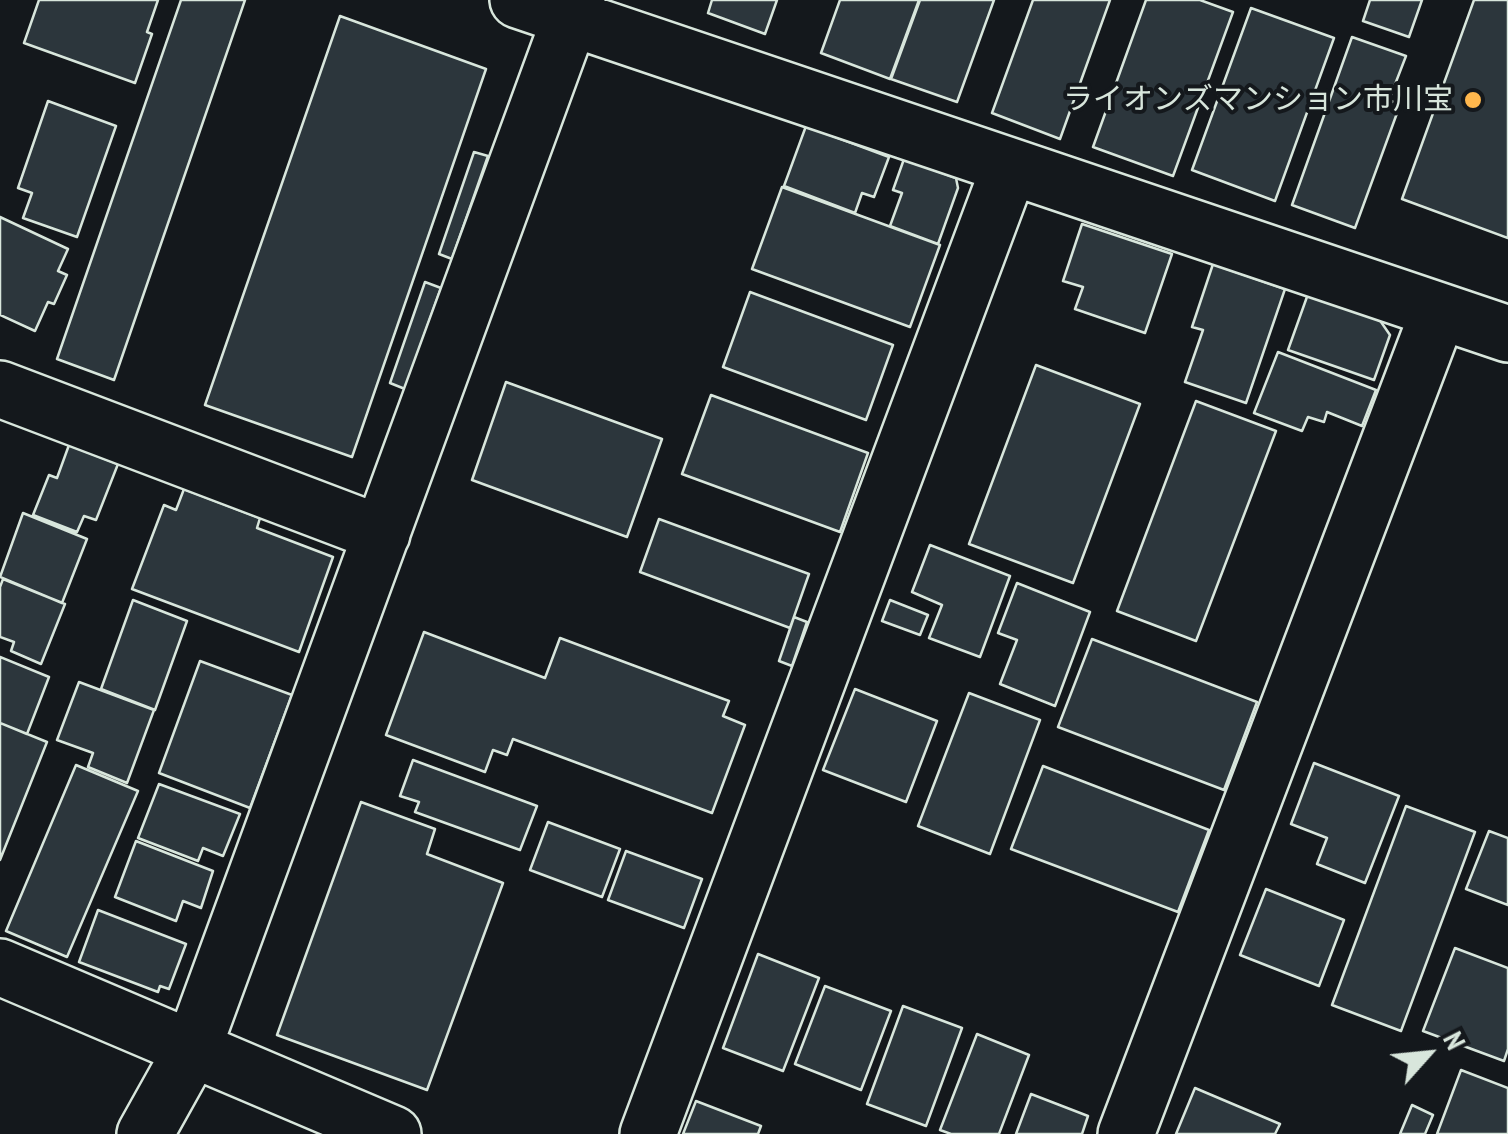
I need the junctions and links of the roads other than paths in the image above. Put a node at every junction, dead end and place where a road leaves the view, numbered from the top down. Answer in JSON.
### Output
{"nodes":[{"id":1,"x":518,"y":0,"type":"edge"},
{"id":2,"x":574,"y":9,"type":"edge"},
{"id":3,"x":1010,"y":166,"type":"junction"},
{"id":4,"x":1439,"y":310,"type":"junction"},
{"id":5,"x":1508,"y":334,"type":"edge"},
{"id":6,"x":0,"y":389,"type":"edge"},
{"id":7,"x":382,"y":534,"type":"junction"},
{"id":8,"x":0,"y":967,"type":"edge"},
{"id":9,"x":193,"y":1048,"type":"junction"},
{"id":10,"x":145,"y":1134,"type":"edge"},
{"id":11,"x":393,"y":1134,"type":"edge"},
{"id":12,"x":648,"y":1134,"type":"edge"},
{"id":13,"x":1126,"y":1134,"type":"edge"}],
"edges":[{"from":1,"to":2,"type":"street"},
{"from":2,"to":3,"type":"street"},
{"from":2,"to":7,"type":"street"},
{"from":3,"to":4,"type":"street"},
{"from":3,"to":12,"type":"street"},
{"from":4,"to":5,"type":"street"},
{"from":4,"to":13,"type":"street"},
{"from":6,"to":7,"type":"street"},
{"from":7,"to":9,"type":"street"},
{"from":8,"to":9,"type":"street"},
{"from":9,"to":10,"type":"street"},
{"from":9,"to":11,"type":"street"}]}
